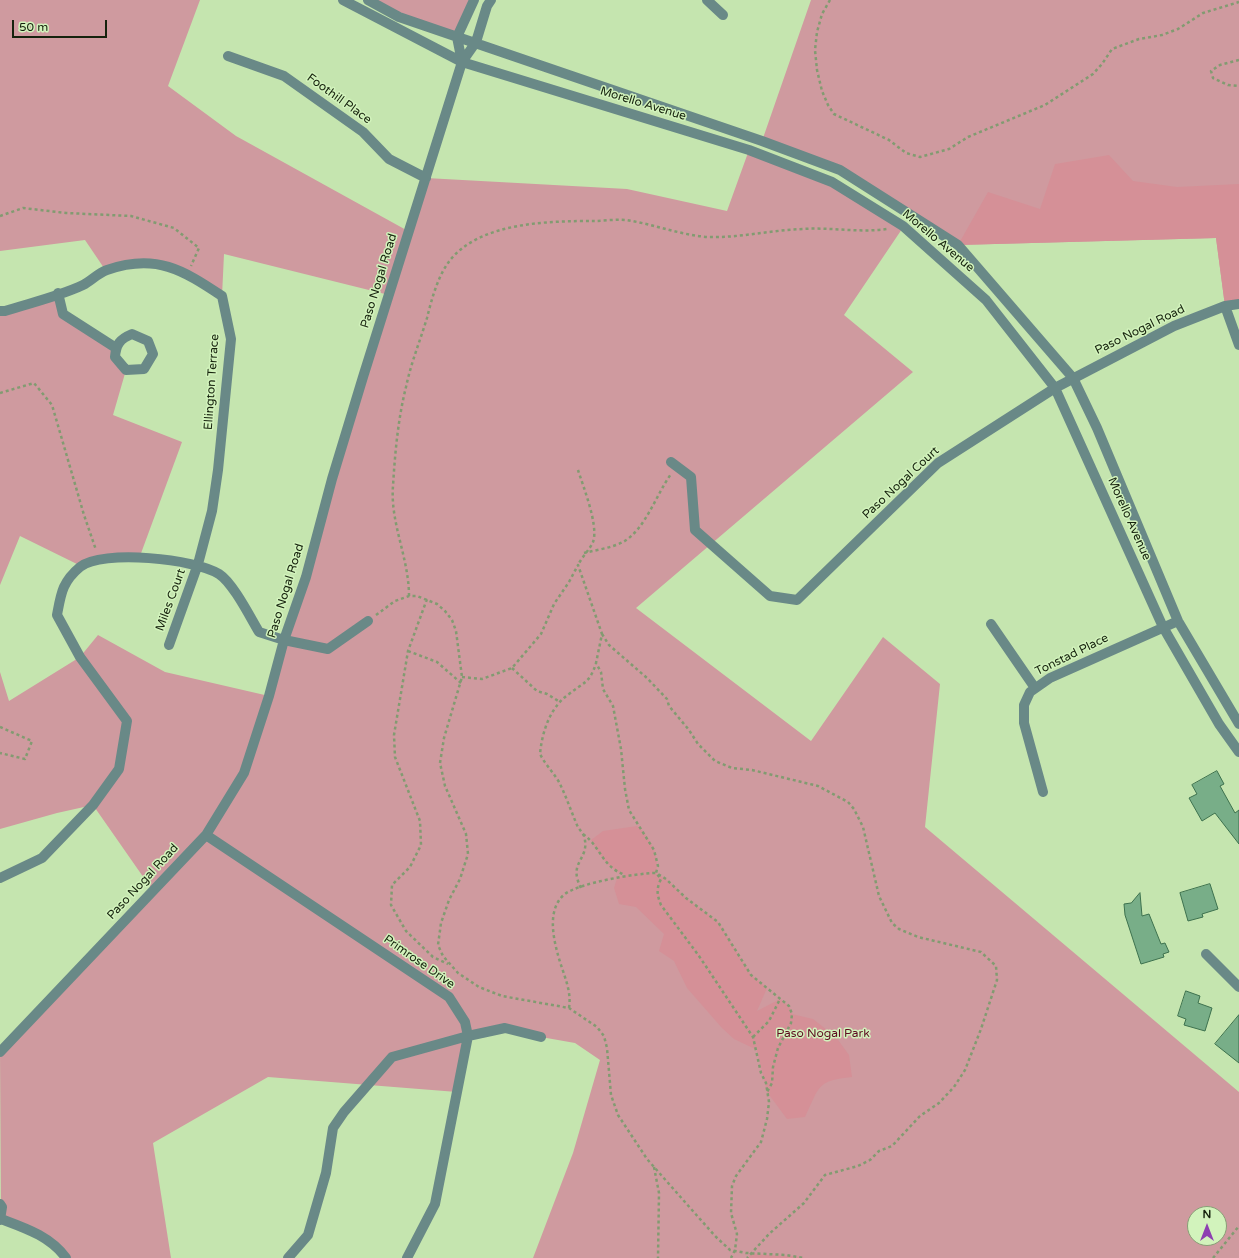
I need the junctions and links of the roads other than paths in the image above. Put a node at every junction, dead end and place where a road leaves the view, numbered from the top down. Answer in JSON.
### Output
{"nodes":[{"id":1,"x":343,"y":0,"type":"edge"},
{"id":2,"x":368,"y":0,"type":"edge"},
{"id":3,"x":474,"y":0,"type":"edge"},
{"id":4,"x":491,"y":0,"type":"edge"},
{"id":5,"x":707,"y":0,"type":"edge"},
{"id":6,"x":723,"y":15,"type":"dead end"},
{"id":7,"x":457,"y":37,"type":"junction"},
{"id":8,"x":476,"y":42,"type":"junction"},
{"id":9,"x":228,"y":56,"type":"dead end"},
{"id":10,"x":462,"y":62,"type":"junction"},
{"id":11,"x":426,"y":178,"type":"junction"},
{"id":12,"x":58,"y":294,"type":"junction"},
{"id":13,"x":1239,"y":304,"type":"edge"},
{"id":14,"x":1225,"y":306,"type":"junction"},
{"id":15,"x":0,"y":311,"type":"edge"},
{"id":16,"x":1239,"y":345,"type":"edge"},
{"id":17,"x":116,"y":348,"type":"dead end"},
{"id":18,"x":1073,"y":378,"type":"junction"},
{"id":19,"x":1055,"y":388,"type":"junction"},
{"id":20,"x":674,"y":464,"type":"road end"},
{"id":21,"x":198,"y":564,"type":"junction"},
{"id":22,"x":368,"y":621,"type":"road end"},
{"id":23,"x":1178,"y":621,"type":"junction"},
{"id":24,"x":991,"y":624,"type":"dead end"},
{"id":25,"x":1163,"y":627,"type":"junction"},
{"id":26,"x":284,"y":640,"type":"junction"},
{"id":27,"x":169,"y":645,"type":"dead end"},
{"id":28,"x":1035,"y":688,"type":"junction"},
{"id":29,"x":1239,"y":724,"type":"edge"},
{"id":30,"x":1239,"y":752,"type":"edge"},
{"id":31,"x":1043,"y":792,"type":"dead end"},
{"id":32,"x":206,"y":835,"type":"junction"},
{"id":33,"x":0,"y":878,"type":"edge"},
{"id":34,"x":1206,"y":954,"type":"dead end"},
{"id":35,"x":1239,"y":987,"type":"edge"},
{"id":36,"x":468,"y":1036,"type":"junction"},
{"id":37,"x":541,"y":1038,"type":"dead end"},
{"id":38,"x":4,"y":1040,"type":"edge"},
{"id":39,"x":0,"y":1052,"type":"edge"},
{"id":40,"x":0,"y":1204,"type":"edge"},
{"id":41,"x":0,"y":1219,"type":"edge"},
{"id":42,"x":66,"y":1258,"type":"edge"},
{"id":43,"x":288,"y":1258,"type":"edge"},
{"id":44,"x":407,"y":1258,"type":"edge"}],
"edges":[{"from":1,"to":10,"type":"street","name":"Morello Avenue"},
{"from":2,"to":7,"type":"street","name":"Morello Avenue"},
{"from":3,"to":7,"type":"street"},
{"from":4,"to":8,"type":"street"},
{"from":5,"to":6,"type":"street"},
{"from":7,"to":8,"type":"street","name":"Morello Avenue"},
{"from":7,"to":10,"type":"street"},
{"from":8,"to":10,"type":"street"},
{"from":8,"to":18,"type":"street","name":"Morello Avenue"},
{"from":9,"to":11,"type":"street","name":"Foothill Place"},
{"from":10,"to":11,"type":"street","name":"Paso Nogal Road"},
{"from":10,"to":19,"type":"street","name":"Morello Avenue"},
{"from":11,"to":26,"type":"street","name":"Paso Nogal Road"},
{"from":12,"to":15,"type":"street","name":"Ellington Terrace"},
{"from":12,"to":17,"type":"street"},
{"from":12,"to":21,"type":"street","name":"Ellington Terrace"},
{"from":13,"to":14,"type":"street","name":"Paso Nogal Road"},
{"from":14,"to":16,"type":"street"},
{"from":14,"to":18,"type":"street","name":"Paso Nogal Road"},
{"from":18,"to":19,"type":"street","name":"Paso Nogal Road"},
{"from":18,"to":23,"type":"street","name":"Morello Avenue"},
{"from":19,"to":20,"type":"street","name":"Paso Nogal Court"},
{"from":19,"to":25,"type":"street","name":"Morello Avenue"},
{"from":21,"to":26,"type":"street"},
{"from":21,"to":27,"type":"street","name":"Miles Court"},
{"from":21,"to":33,"type":"street"},
{"from":22,"to":26,"type":"street"},
{"from":23,"to":25,"type":"street","name":"Tonstad Place"},
{"from":23,"to":29,"type":"street","name":"Morello Avenue"},
{"from":24,"to":28,"type":"street"},
{"from":25,"to":28,"type":"street","name":"Tonstad Place"},
{"from":25,"to":30,"type":"street","name":"Morello Avenue"},
{"from":26,"to":32,"type":"street","name":"Paso Nogal Road"},
{"from":28,"to":31,"type":"street","name":"Tonstad Place"},
{"from":32,"to":36,"type":"street","name":"Primrose Drive"},
{"from":32,"to":38,"type":"street","name":"Paso Nogal Road"},
{"from":34,"to":35,"type":"street"},
{"from":36,"to":37,"type":"street"},
{"from":36,"to":43,"type":"street"},
{"from":36,"to":44,"type":"street","name":"Primrose Drive"},
{"from":38,"to":39,"type":"street","name":"Paso Nogal Road"},
{"from":40,"to":41,"type":"street"},
{"from":41,"to":42,"type":"street"}]}
